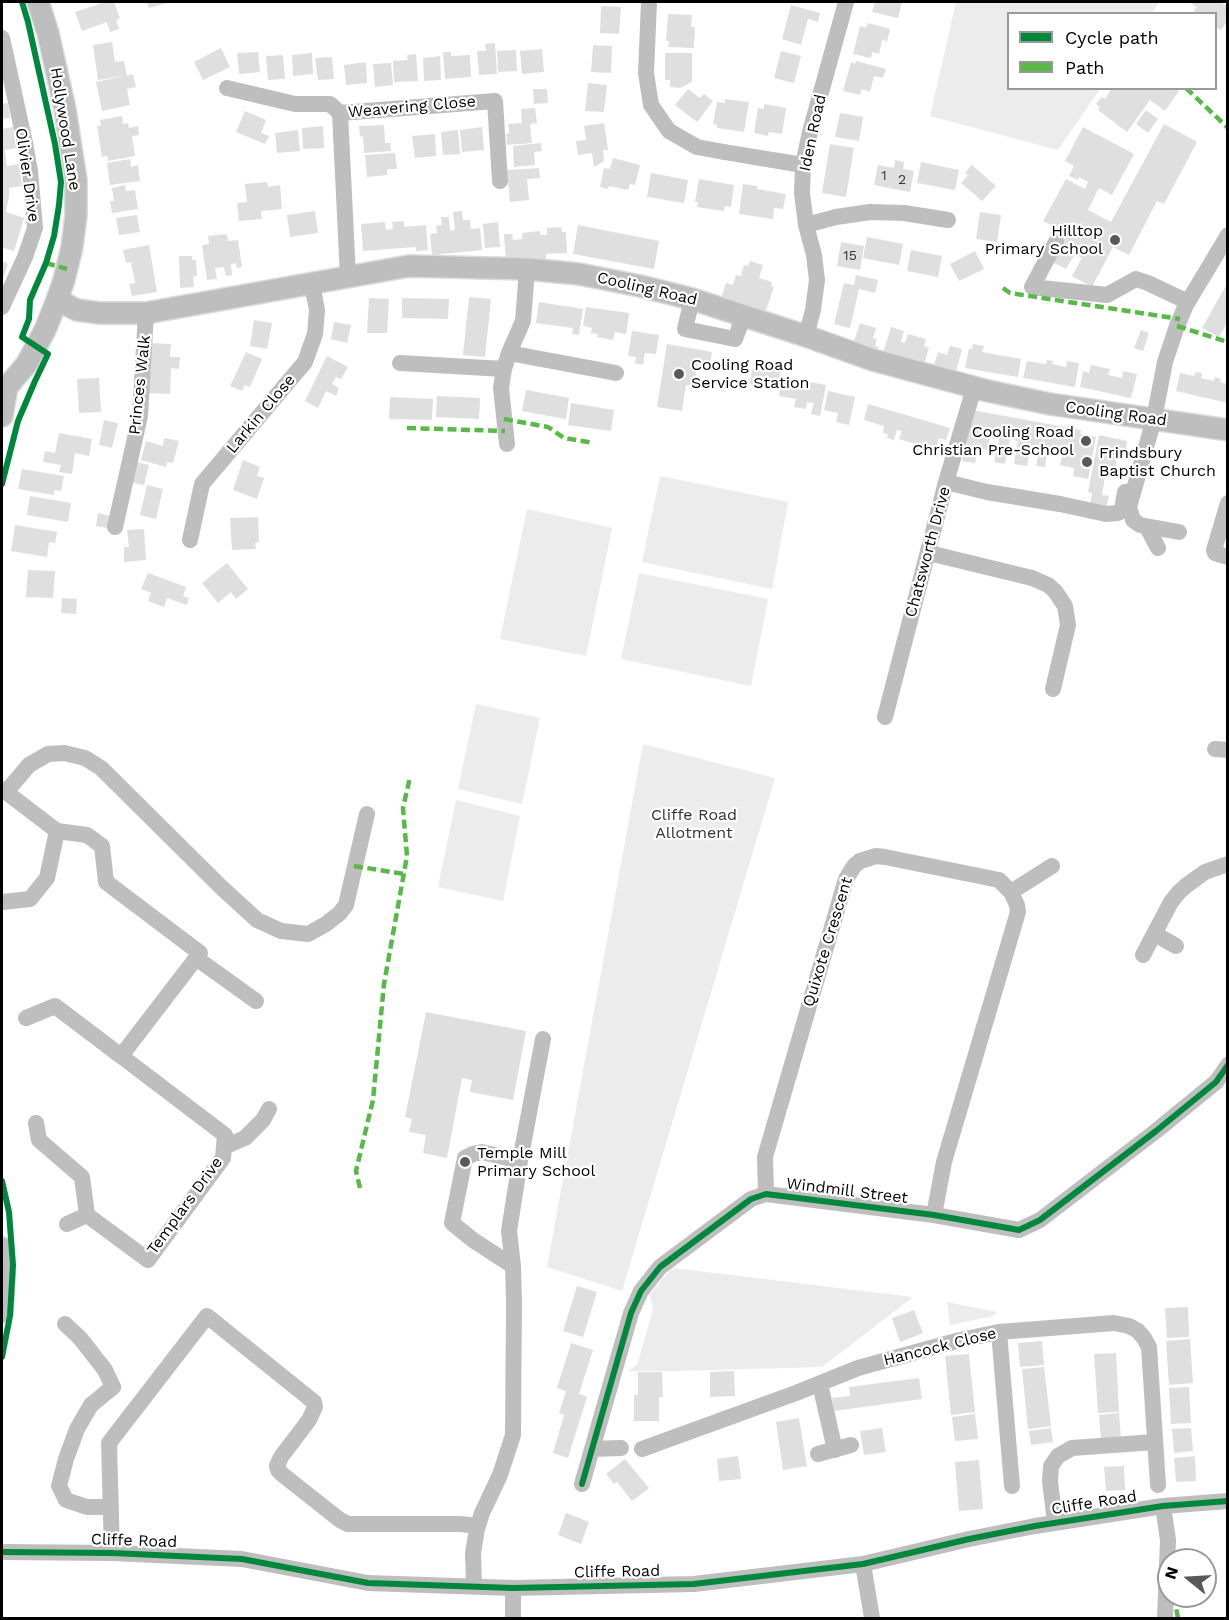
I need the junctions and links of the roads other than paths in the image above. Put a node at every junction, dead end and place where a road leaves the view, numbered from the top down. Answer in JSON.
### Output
{"nodes":[{"id":1,"x":39,"y":2,"type":"edge"},
{"id":2,"x":649,"y":2,"type":"edge"},
{"id":3,"x":846,"y":2,"type":"edge"},
{"id":4,"x":2,"y":38,"type":"edge"},
{"id":5,"x":227,"y":87,"type":"dead end"},
{"id":6,"x":7,"y":89,"type":"edge"},
{"id":7,"x":340,"y":113,"type":"junction"},
{"id":8,"x":803,"y":165,"type":"junction"},
{"id":9,"x":500,"y":181,"type":"dead end"},
{"id":10,"x":948,"y":220,"type":"dead end"},
{"id":11,"x":806,"y":225,"type":"junction"},
{"id":12,"x":1227,"y":235,"type":"edge"},
{"id":13,"x":1056,"y":242,"type":"dead end"},
{"id":14,"x":526,"y":269,"type":"junction"},
{"id":15,"x":348,"y":277,"type":"junction"},
{"id":16,"x":312,"y":284,"type":"junction"},
{"id":17,"x":692,"y":299,"type":"junction"},
{"id":18,"x":57,"y":300,"type":"junction"},
{"id":19,"x":1188,"y":302,"type":"junction"},
{"id":20,"x":2,"y":307,"type":"edge"},
{"id":21,"x":146,"y":313,"type":"junction"},
{"id":22,"x":744,"y":315,"type":"junction"},
{"id":23,"x":806,"y":336,"type":"junction"},
{"id":24,"x":507,"y":361,"type":"junction"},
{"id":25,"x":400,"y":363,"type":"dead end"},
{"id":26,"x":616,"y":373,"type":"dead end"},
{"id":27,"x":4,"y":387,"type":"edge"},
{"id":28,"x":974,"y":388,"type":"junction"},
{"id":29,"x":2,"y":416,"type":"edge"},
{"id":30,"x":1149,"y":419,"type":"junction"},
{"id":31,"x":1227,"y":430,"type":"edge"},
{"id":32,"x":507,"y":444,"type":"dead end"},
{"id":33,"x":946,"y":482,"type":"junction"},
{"id":34,"x":1227,"y":503,"type":"edge"},
{"id":35,"x":115,"y":527,"type":"dead end"},
{"id":36,"x":1147,"y":527,"type":"junction"},
{"id":37,"x":1179,"y":532,"type":"dead end"},
{"id":38,"x":190,"y":540,"type":"dead end"},
{"id":39,"x":1158,"y":548,"type":"dead end"},
{"id":40,"x":928,"y":553,"type":"junction"},
{"id":41,"x":1227,"y":557,"type":"edge"},
{"id":42,"x":1053,"y":689,"type":"dead end"},
{"id":43,"x":885,"y":717,"type":"dead end"},
{"id":44,"x":4,"y":791,"type":"edge"},
{"id":45,"x":367,"y":814,"type":"dead end"},
{"id":46,"x":57,"y":831,"type":"junction"},
{"id":47,"x":1227,"y":864,"type":"edge"},
{"id":48,"x":1052,"y":866,"type":"dead end"},
{"id":49,"x":1011,"y":891,"type":"junction"},
{"id":50,"x":3,"y":902,"type":"edge"},
{"id":51,"x":1155,"y":934,"type":"junction"},
{"id":52,"x":1176,"y":946,"type":"dead end"},
{"id":53,"x":1143,"y":955,"type":"dead end"},
{"id":54,"x":196,"y":958,"type":"junction"},
{"id":55,"x":256,"y":1001,"type":"dead end"},
{"id":56,"x":26,"y":1018,"type":"dead end"},
{"id":57,"x":543,"y":1039,"type":"dead end"},
{"id":58,"x":121,"y":1056,"type":"junction"},
{"id":59,"x":1227,"y":1065,"type":"edge"},
{"id":60,"x":269,"y":1109,"type":"dead end"},
{"id":61,"x":36,"y":1123,"type":"dead end"},
{"id":62,"x":224,"y":1147,"type":"junction"},
{"id":63,"x":520,"y":1161,"type":"junction"},
{"id":64,"x":766,"y":1194,"type":"junction"},
{"id":65,"x":87,"y":1215,"type":"junction"},
{"id":66,"x":934,"y":1215,"type":"junction"},
{"id":67,"x":66,"y":1224,"type":"dead end"},
{"id":68,"x":2,"y":1248,"type":"edge"},
{"id":69,"x":513,"y":1266,"type":"junction"},
{"id":70,"x":2,"y":1312,"type":"edge"},
{"id":71,"x":65,"y":1324,"type":"dead end"},
{"id":72,"x":999,"y":1332,"type":"junction"},
{"id":73,"x":820,"y":1384,"type":"junction"},
{"id":74,"x":1155,"y":1442,"type":"junction"},
{"id":75,"x":621,"y":1448,"type":"dead end"},
{"id":76,"x":592,"y":1449,"type":"junction"},
{"id":77,"x":642,"y":1449,"type":"dead end"},
{"id":78,"x":818,"y":1454,"type":"dead end"},
{"id":79,"x":582,"y":1484,"type":"dead end"},
{"id":80,"x":1158,"y":1485,"type":"dead end"},
{"id":81,"x":1012,"y":1486,"type":"dead end"},
{"id":82,"x":1227,"y":1501,"type":"edge"},
{"id":83,"x":1163,"y":1506,"type":"junction"},
{"id":84,"x":111,"y":1507,"type":"junction"},
{"id":85,"x":1055,"y":1523,"type":"junction"},
{"id":86,"x":478,"y":1526,"type":"junction"},
{"id":87,"x":2,"y":1552,"type":"edge"},
{"id":88,"x":112,"y":1553,"type":"junction"},
{"id":89,"x":863,"y":1564,"type":"junction"},
{"id":90,"x":474,"y":1586,"type":"junction"},
{"id":91,"x":513,"y":1588,"type":"junction"},
{"id":92,"x":513,"y":1618,"type":"edge"},
{"id":93,"x":872,"y":1618,"type":"edge"},
{"id":94,"x":1165,"y":1618,"type":"edge"}],
"edges":[{"from":1,"to":18,"type":"main road","name":"Hollywood Lane"},
{"from":2,"to":8,"type":"street"},
{"from":3,"to":8,"type":"street","name":"Iden Road"},
{"from":4,"to":6,"type":"street","name":"Olivier Drive"},
{"from":5,"to":7,"type":"street"},
{"from":6,"to":20,"type":"street","name":"Olivier Drive"},
{"from":7,"to":9,"type":"street","name":"Weavering Close"},
{"from":7,"to":15,"type":"street","name":"Weavering Close"},
{"from":8,"to":11,"type":"street","name":"Iden Road"},
{"from":10,"to":11,"type":"street"},
{"from":11,"to":23,"type":"street","name":"Iden Road"},
{"from":12,"to":19,"type":"street"},
{"from":13,"to":19,"type":"street"},
{"from":14,"to":15,"type":"main road","name":"Cooling Road"},
{"from":14,"to":17,"type":"main road","name":"Cooling Road"},
{"from":14,"to":24,"type":"street"},
{"from":15,"to":16,"type":"main road","name":"Cooling Road"},
{"from":16,"to":21,"type":"main road","name":"Cooling Road"},
{"from":16,"to":38,"type":"street","name":"Larkin Close"},
{"from":17,"to":22,"type":"main road","name":"Cooling Road"},
{"from":17,"to":22,"type":"street"},
{"from":18,"to":21,"type":"main road","name":"Cooling Road"},
{"from":18,"to":27,"type":"main road","name":"Hollywood Lane"},
{"from":19,"to":30,"type":"street"},
{"from":21,"to":35,"type":"street","name":"Princes Walk"},
{"from":22,"to":23,"type":"main road","name":"Cooling Road"},
{"from":23,"to":28,"type":"main road","name":"Cooling Road"},
{"from":24,"to":25,"type":"street"},
{"from":24,"to":26,"type":"street"},
{"from":24,"to":32,"type":"street"},
{"from":27,"to":29,"type":"main road"},
{"from":28,"to":30,"type":"main road","name":"Cooling Road"},
{"from":28,"to":33,"type":"street","name":"Chatsworth Drive"},
{"from":30,"to":31,"type":"main road","name":"Cooling Road"},
{"from":30,"to":33,"type":"street"},
{"from":30,"to":36,"type":"street"},
{"from":33,"to":40,"type":"street","name":"Chatsworth Drive"},
{"from":34,"to":41,"type":"street"},
{"from":36,"to":37,"type":"street"},
{"from":36,"to":39,"type":"street"},
{"from":40,"to":42,"type":"street"},
{"from":40,"to":43,"type":"street","name":"Chatsworth Drive"},
{"from":44,"to":45,"type":"street"},
{"from":44,"to":46,"type":"street"},
{"from":46,"to":50,"type":"street"},
{"from":46,"to":54,"type":"street"},
{"from":47,"to":51,"type":"street"},
{"from":48,"to":49,"type":"street"},
{"from":49,"to":64,"type":"street","name":"Quixote Crescent"},
{"from":49,"to":66,"type":"street"},
{"from":51,"to":52,"type":"street"},
{"from":51,"to":53,"type":"street"},
{"from":54,"to":55,"type":"street"},
{"from":54,"to":58,"type":"street"},
{"from":56,"to":58,"type":"street","name":"Templars Drive"},
{"from":57,"to":63,"type":"street"},
{"from":58,"to":62,"type":"street","name":"Templars Drive"},
{"from":59,"to":66,"type":"street","name":"Windmill Street"},
{"from":60,"to":62,"type":"street","name":"Templars Drive"},
{"from":61,"to":65,"type":"street"},
{"from":62,"to":65,"type":"street","name":"Templars Drive"},
{"from":63,"to":69,"type":"street"},
{"from":63,"to":69,"type":"street"},
{"from":64,"to":66,"type":"street","name":"Windmill Street"},
{"from":64,"to":76,"type":"street","name":"Windmill Street"},
{"from":65,"to":67,"type":"street"},
{"from":68,"to":70,"type":"main road"},
{"from":69,"to":86,"type":"street"},
{"from":71,"to":84,"type":"street"},
{"from":72,"to":73,"type":"street","name":"Hancock Close"},
{"from":72,"to":74,"type":"street","name":"Hancock Close"},
{"from":72,"to":81,"type":"street"},
{"from":73,"to":77,"type":"street","name":"Hancock Close"},
{"from":73,"to":78,"type":"street"},
{"from":74,"to":80,"type":"street","name":"Hancock Close"},
{"from":74,"to":85,"type":"street"},
{"from":75,"to":76,"type":"street"},
{"from":76,"to":79,"type":"street","name":"Windmill Street"},
{"from":82,"to":83,"type":"street","name":"Cliffe Road"},
{"from":83,"to":85,"type":"street","name":"Cliffe Road"},
{"from":83,"to":94,"type":"street"},
{"from":84,"to":86,"type":"street"},
{"from":84,"to":88,"type":"street"},
{"from":85,"to":89,"type":"street","name":"Cliffe Road"},
{"from":86,"to":90,"type":"street"},
{"from":87,"to":88,"type":"street","name":"Cliffe Road"},
{"from":88,"to":90,"type":"street","name":"Cliffe Road"},
{"from":89,"to":91,"type":"street","name":"Cliffe Road"},
{"from":89,"to":93,"type":"street"},
{"from":90,"to":91,"type":"street","name":"Cliffe Road"},
{"from":91,"to":92,"type":"street"}]}
